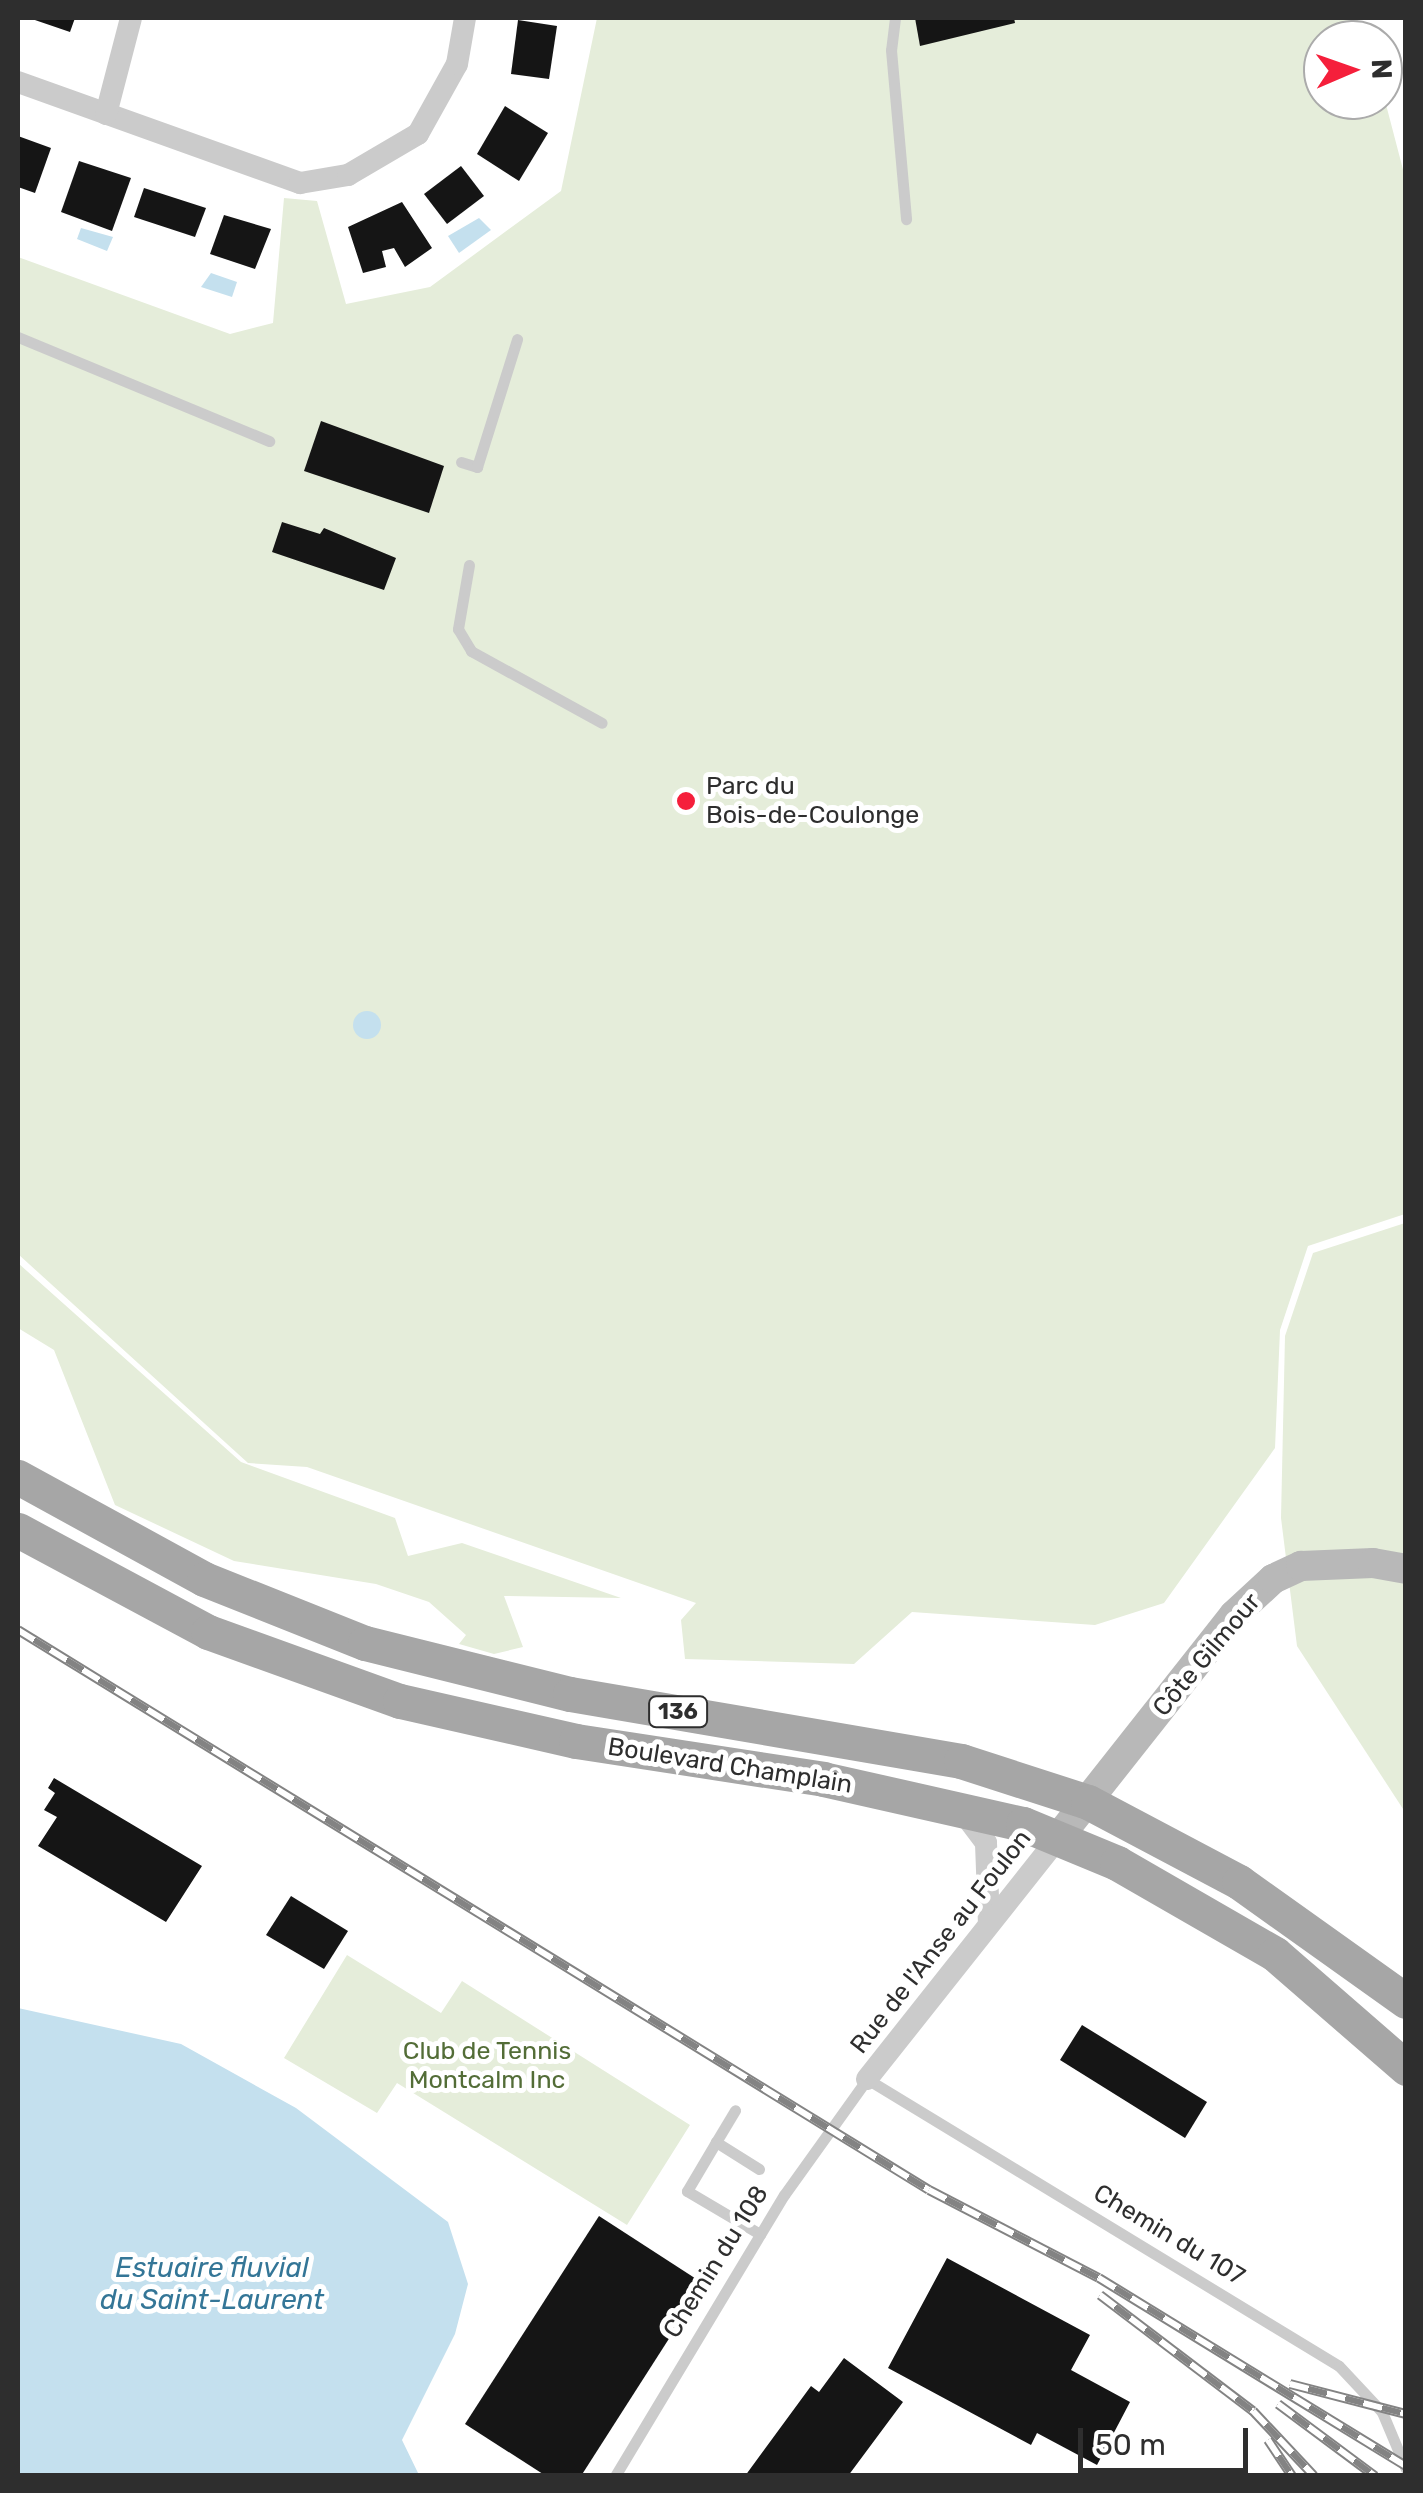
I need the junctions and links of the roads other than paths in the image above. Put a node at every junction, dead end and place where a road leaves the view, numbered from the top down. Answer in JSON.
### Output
{"nodes":[{"id":1,"x":131,"y":18,"type":"edge"},
{"id":2,"x":466,"y":18,"type":"edge"},
{"id":3,"x":895,"y":18,"type":"edge"},
{"id":4,"x":18,"y":82,"type":"edge"},
{"id":5,"x":106,"y":114,"type":"junction"},
{"id":6,"x":906,"y":220,"type":"dead end"},
{"id":7,"x":18,"y":336,"type":"edge"},
{"id":8,"x":516,"y":339,"type":"dead end"},
{"id":9,"x":269,"y":440,"type":"dead end"},
{"id":10,"x":461,"y":462,"type":"dead end"},
{"id":11,"x":469,"y":565,"type":"dead end"},
{"id":12,"x":602,"y":722,"type":"dead end"},
{"id":13,"x":18,"y":1477,"type":"edge"},
{"id":14,"x":18,"y":1530,"type":"edge"},
{"id":15,"x":1406,"y":1569,"type":"edge"},
{"id":16,"x":1088,"y":1802,"type":"junction"},
{"id":17,"x":960,"y":1808,"type":"junction"},
{"id":18,"x":1058,"y":1838,"type":"junction"},
{"id":19,"x":989,"y":1924,"type":"junction"},
{"id":20,"x":1406,"y":2001,"type":"edge"},
{"id":21,"x":1406,"y":2068,"type":"edge"},
{"id":22,"x":867,"y":2079,"type":"junction"},
{"id":23,"x":735,"y":2110,"type":"dead end"},
{"id":24,"x":716,"y":2142,"type":"junction"},
{"id":25,"x":759,"y":2169,"type":"dead end"},
{"id":26,"x":760,"y":2234,"type":"junction"},
{"id":27,"x":1406,"y":2469,"type":"edge"},
{"id":28,"x":615,"y":2476,"type":"edge"}],
"edges":[{"from":1,"to":5,"type":"street"},
{"from":2,"to":5,"type":"street"},
{"from":3,"to":6,"type":"lane"},
{"from":4,"to":5,"type":"street"},
{"from":7,"to":9,"type":"lane"},
{"from":8,"to":10,"type":"lane"},
{"from":11,"to":12,"type":"lane"},
{"from":13,"to":16,"type":"main road","name":"Boulevard Champlain","number":"136"},
{"from":14,"to":17,"type":"main road","name":"Boulevard Champlain","number":"136"},
{"from":15,"to":16,"type":"street","name":"Côte Gilmour"},
{"from":16,"to":18,"type":"street","name":"Côte Gilmour"},
{"from":16,"to":20,"type":"main road","name":"Boulevard Champlain","number":"136"},
{"from":17,"to":18,"type":"main road","name":"Boulevard Champlain","number":"136"},
{"from":17,"to":19,"type":"street"},
{"from":18,"to":19,"type":"street","name":"Rue de l'Anse au Foulon"},
{"from":18,"to":21,"type":"main road","name":"Boulevard Champlain","number":"136"},
{"from":19,"to":22,"type":"street","name":"Rue de l'Anse au Foulon"},
{"from":22,"to":26,"type":"lane","name":"Chemin du 108"},
{"from":22,"to":27,"type":"lane","name":"Chemin du 107"},
{"from":23,"to":24,"type":"lane"},
{"from":24,"to":25,"type":"lane"},
{"from":24,"to":26,"type":"lane"},
{"from":26,"to":28,"type":"lane","name":"Chemin du 108"}]}
